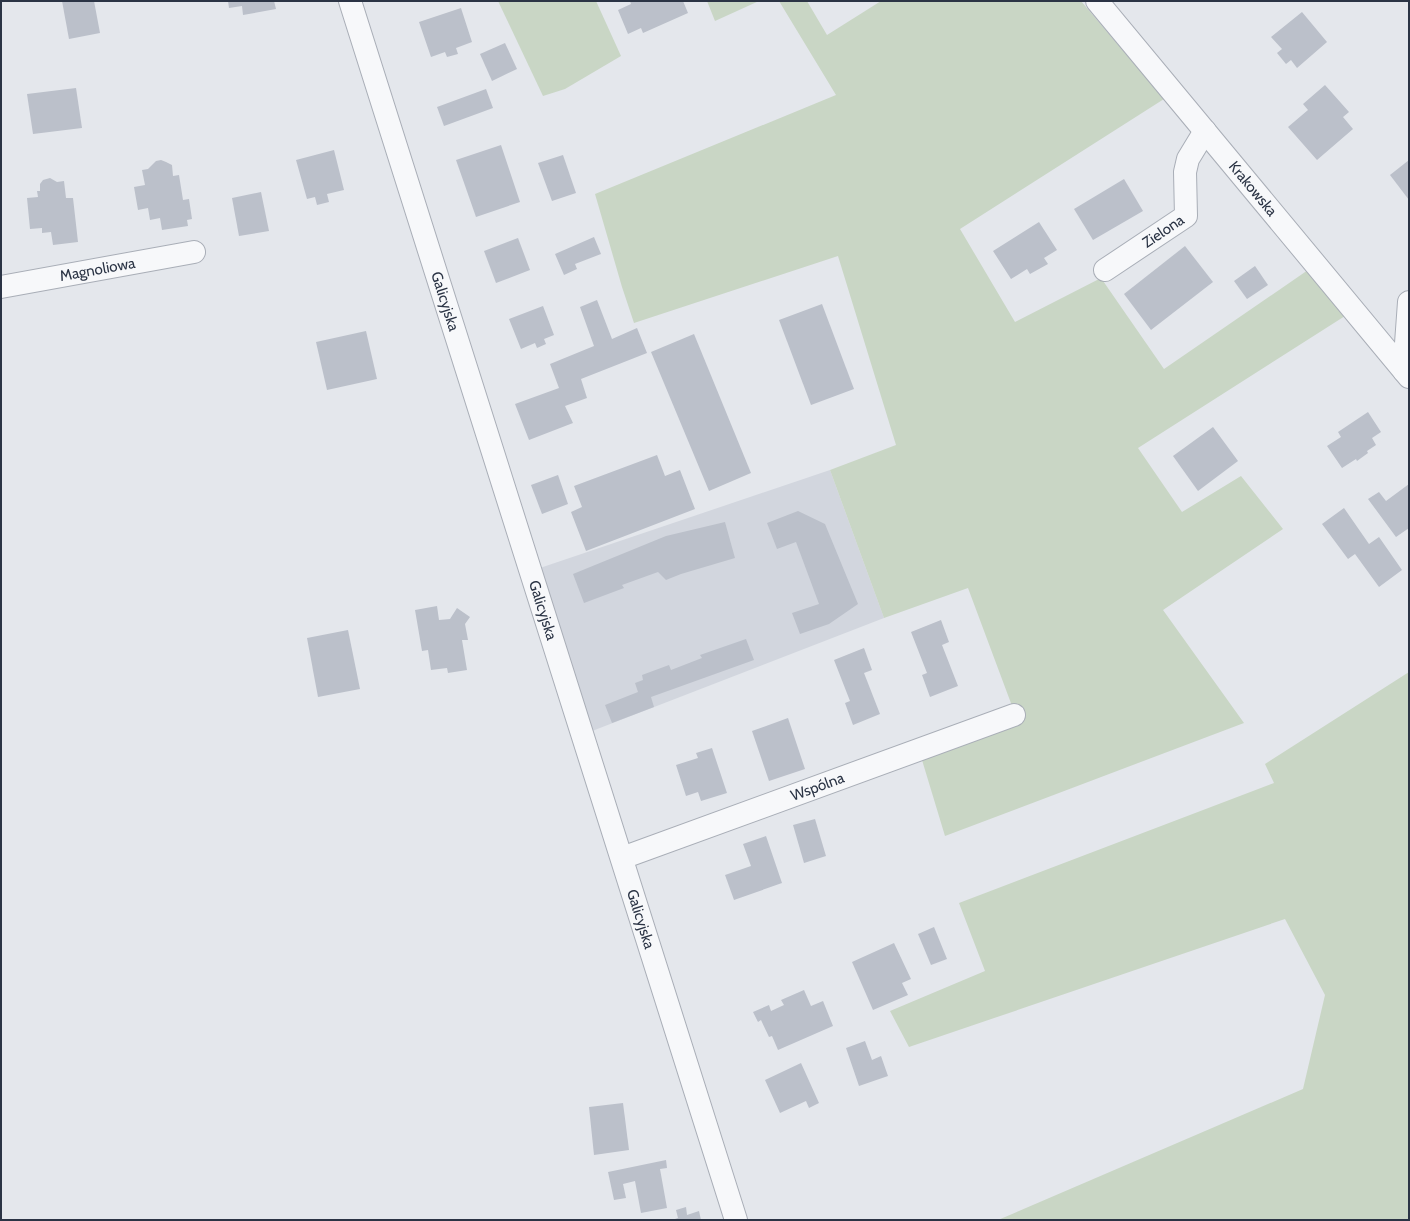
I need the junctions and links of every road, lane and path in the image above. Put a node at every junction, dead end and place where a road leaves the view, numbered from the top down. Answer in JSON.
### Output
{"nodes":[{"id":1,"x":350,"y":1,"type":"edge"},
{"id":2,"x":1097,"y":1,"type":"edge"},
{"id":3,"x":1205,"y":130,"type":"junction"},
{"id":4,"x":194,"y":252,"type":"dead end"},
{"id":5,"x":1105,"y":270,"type":"dead end"},
{"id":6,"x":1,"y":287,"type":"edge"},
{"id":7,"x":1409,"y":302,"type":"edge"},
{"id":8,"x":1407,"y":374,"type":"edge"},
{"id":9,"x":1014,"y":715,"type":"dead end"},
{"id":10,"x":622,"y":858,"type":"junction"},
{"id":11,"x":736,"y":1220,"type":"edge"}],
"edges":[{"from":1,"to":10,"type":"street","name":"Galicyjska"},
{"from":2,"to":3,"type":"street","name":"Krakowska"},
{"from":3,"to":5,"type":"street","name":"Zielona"},
{"from":3,"to":8,"type":"street","name":"Krakowska"},
{"from":4,"to":6,"type":"street","name":"Magnoliowa"},
{"from":7,"to":8,"type":"street"},
{"from":9,"to":10,"type":"street","name":"Wspólna"},
{"from":10,"to":11,"type":"street","name":"Galicyjska"}]}
